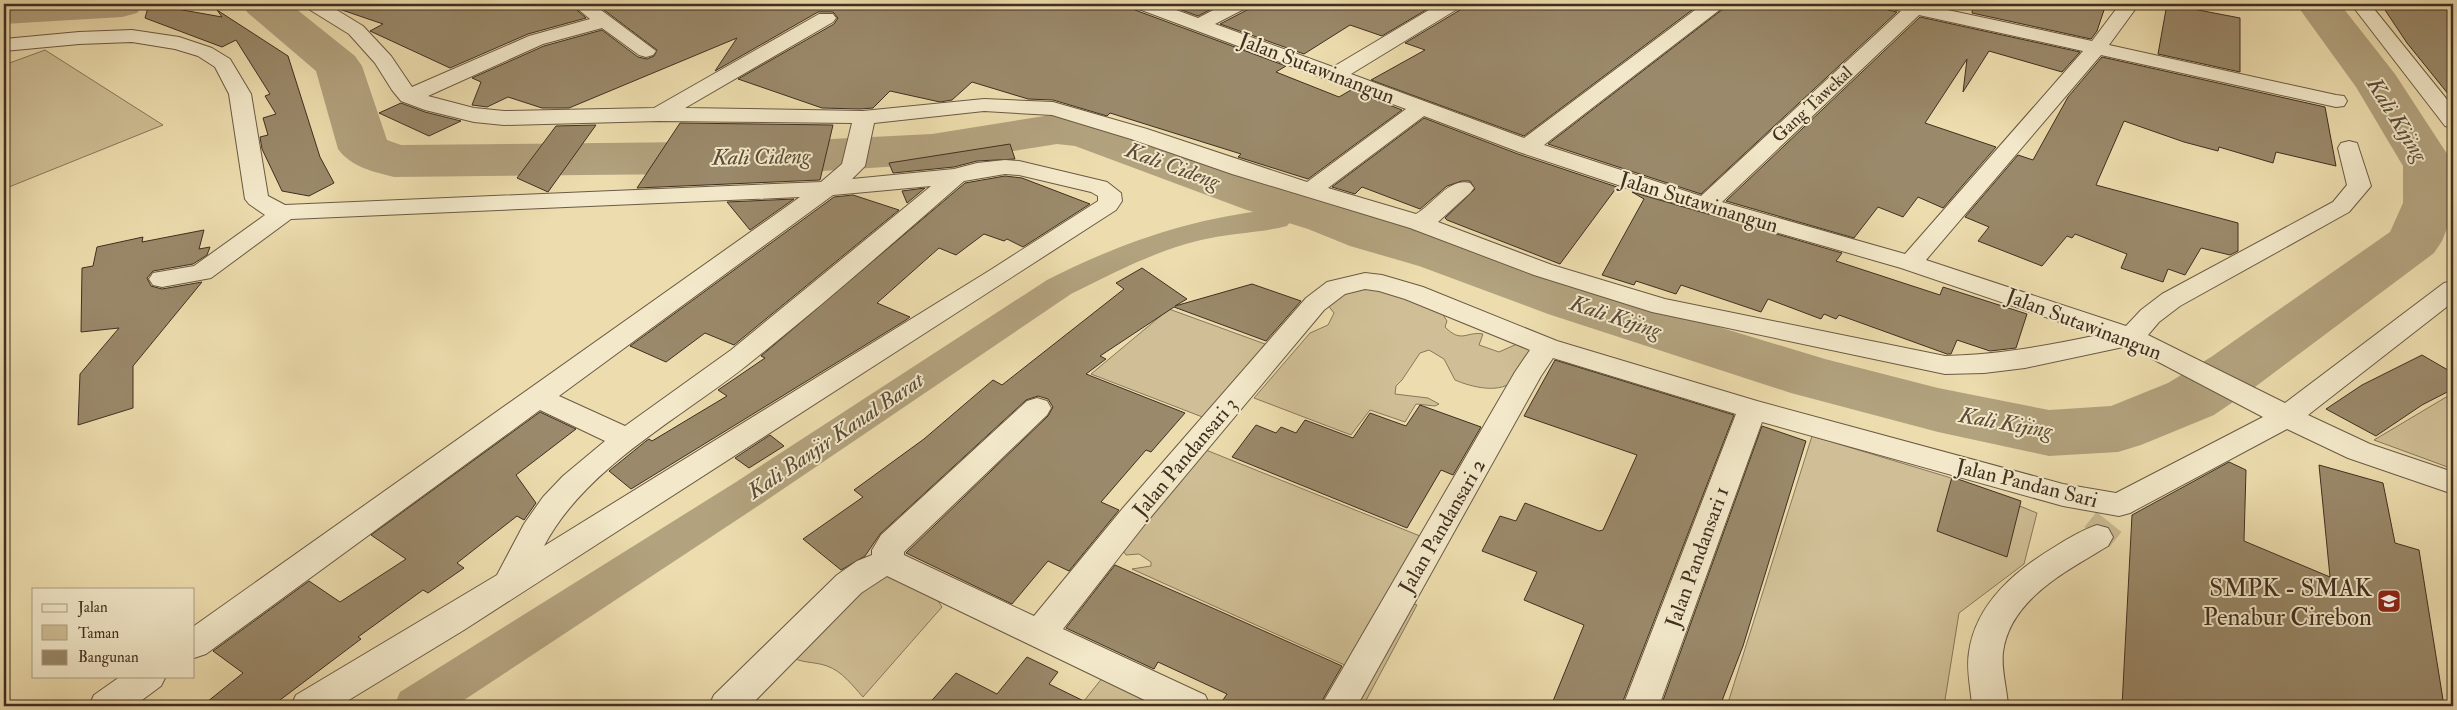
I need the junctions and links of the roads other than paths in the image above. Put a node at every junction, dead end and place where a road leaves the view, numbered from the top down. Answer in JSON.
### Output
{"nodes":[{"id":1,"x":314,"y":4,"type":"edge"},
{"id":2,"x":581,"y":4,"type":"edge"},
{"id":3,"x":1143,"y":4,"type":"edge"},
{"id":4,"x":1239,"y":4,"type":"edge"},
{"id":5,"x":1452,"y":4,"type":"edge"},
{"id":6,"x":1715,"y":4,"type":"edge"},
{"id":7,"x":2130,"y":4,"type":"edge"},
{"id":8,"x":2360,"y":4,"type":"edge"},
{"id":9,"x":1910,"y":5,"type":"edge"},
{"id":10,"x":826,"y":18,"type":"dead end"},
{"id":11,"x":603,"y":22,"type":"junction"},
{"id":12,"x":1201,"y":24,"type":"junction"},
{"id":13,"x":4,"y":45,"type":"edge"},
{"id":14,"x":2097,"y":48,"type":"junction"},
{"id":15,"x":646,"y":51,"type":"dead end"},
{"id":16,"x":1335,"y":75,"type":"junction"},
{"id":17,"x":409,"y":96,"type":"junction"},
{"id":18,"x":2336,"y":101,"type":"dead end"},
{"id":19,"x":1420,"y":108,"type":"junction"},
{"id":20,"x":659,"y":114,"type":"junction"},
{"id":21,"x":2453,"y":121,"type":"edge"},
{"id":22,"x":862,"y":124,"type":"junction"},
{"id":23,"x":1527,"y":147,"type":"junction"},
{"id":24,"x":2349,"y":148,"type":"dead end"},
{"id":25,"x":956,"y":176,"type":"junction"},
{"id":26,"x":1462,"y":188,"type":"dead end"},
{"id":27,"x":827,"y":189,"type":"junction"},
{"id":28,"x":1311,"y":190,"type":"junction"},
{"id":29,"x":1705,"y":205,"type":"junction"},
{"id":30,"x":285,"y":212,"type":"junction"},
{"id":31,"x":1419,"y":223,"type":"junction"},
{"id":32,"x":1910,"y":263,"type":"junction"},
{"id":33,"x":162,"y":278,"type":"dead end"},
{"id":34,"x":1336,"y":288,"type":"joint"},
{"id":35,"x":2453,"y":289,"type":"edge"},
{"id":36,"x":2138,"y":341,"type":"junction"},
{"id":37,"x":1547,"y":347,"type":"junction"},
{"id":38,"x":536,"y":397,"type":"junction"},
{"id":39,"x":1037,"y":408,"type":"dead end"},
{"id":40,"x":1752,"y":409,"type":"junction"},
{"id":41,"x":2288,"y":416,"type":"junction"},
{"id":42,"x":628,"y":439,"type":"junction"},
{"id":43,"x":2453,"y":483,"type":"edge"},
{"id":44,"x":2108,"y":521,"type":"junction"},
{"id":45,"x":888,"y":562,"type":"junction"},
{"id":46,"x":508,"y":585,"type":"junction"},
{"id":47,"x":1040,"y":634,"type":"junction"},
{"id":48,"x":195,"y":643,"type":"edge"},
{"id":49,"x":146,"y":678,"type":"edge"},
{"id":50,"x":107,"y":706,"type":"edge"},
{"id":51,"x":309,"y":706,"type":"edge"},
{"id":52,"x":727,"y":706,"type":"edge"},
{"id":53,"x":1192,"y":706,"type":"edge"},
{"id":54,"x":1339,"y":706,"type":"edge"},
{"id":55,"x":1642,"y":706,"type":"edge"},
{"id":56,"x":1990,"y":706,"type":"edge"}],
"edges":[{"from":1,"to":17,"type":"street"},
{"from":2,"to":11,"type":"street"},
{"from":3,"to":12,"type":"street","name":"Jalan Sutawinangun"},
{"from":4,"to":12,"type":"street"},
{"from":5,"to":16,"type":"street"},
{"from":6,"to":23,"type":"street"},
{"from":7,"to":14,"type":"street"},
{"from":8,"to":21,"type":"street"},
{"from":9,"to":14,"type":"street"},
{"from":9,"to":29,"type":"street","name":"Gang Tawekal"},
{"from":10,"to":20,"type":"street"},
{"from":11,"to":15,"type":"street"},
{"from":11,"to":17,"type":"street"},
{"from":12,"to":16,"type":"street","name":"Jalan Sutawinangun"},
{"from":13,"to":30,"type":"street"},
{"from":14,"to":18,"type":"street"},
{"from":14,"to":32,"type":"street"},
{"from":16,"to":19,"type":"street","name":"Jalan Sutawinangun"},
{"from":17,"to":20,"type":"street"},
{"from":19,"to":23,"type":"street","name":"Jalan Sutawinangun"},
{"from":19,"to":28,"type":"street"},
{"from":20,"to":22,"type":"street"},
{"from":22,"to":27,"type":"street"},
{"from":22,"to":28,"type":"street"},
{"from":23,"to":29,"type":"street","name":"Jalan Sutawinangun"},
{"from":24,"to":36,"type":"street"},
{"from":25,"to":27,"type":"street"},
{"from":25,"to":42,"type":"street"},
{"from":25,"to":46,"type":"street"},
{"from":26,"to":31,"type":"street"},
{"from":27,"to":30,"type":"street"},
{"from":27,"to":38,"type":"street"},
{"from":28,"to":31,"type":"street"},
{"from":29,"to":32,"type":"street","name":"Jalan Sutawinangun"},
{"from":30,"to":33,"type":"street"},
{"from":31,"to":36,"type":"street"},
{"from":32,"to":36,"type":"street","name":"Jalan Sutawinangun"},
{"from":34,"to":37,"type":"street","name":"Jalan Pandan Sari"},
{"from":34,"to":47,"type":"street","name":"Jalan Pandansari 3"},
{"from":35,"to":41,"type":"street","name":"Jalan Pandan Sari"},
{"from":36,"to":41,"type":"street","name":"Jalan Sutawinangun"},
{"from":37,"to":40,"type":"street","name":"Jalan Pandan Sari"},
{"from":37,"to":54,"type":"street","name":"Jalan Pandansari 2"},
{"from":38,"to":42,"type":"street"},
{"from":38,"to":48,"type":"street"},
{"from":39,"to":45,"type":"street"},
{"from":40,"to":44,"type":"street","name":"Jalan Pandan Sari"},
{"from":40,"to":55,"type":"street","name":"Jalan Pandansari 1"},
{"from":41,"to":43,"type":"street"},
{"from":41,"to":44,"type":"street","name":"Jalan Pandan Sari"},
{"from":42,"to":46,"type":"street"},
{"from":44,"to":56,"type":"street"},
{"from":45,"to":47,"type":"street"},
{"from":45,"to":52,"type":"street"},
{"from":46,"to":51,"type":"street"},
{"from":47,"to":53,"type":"street"},
{"from":49,"to":50,"type":"street"}]}
